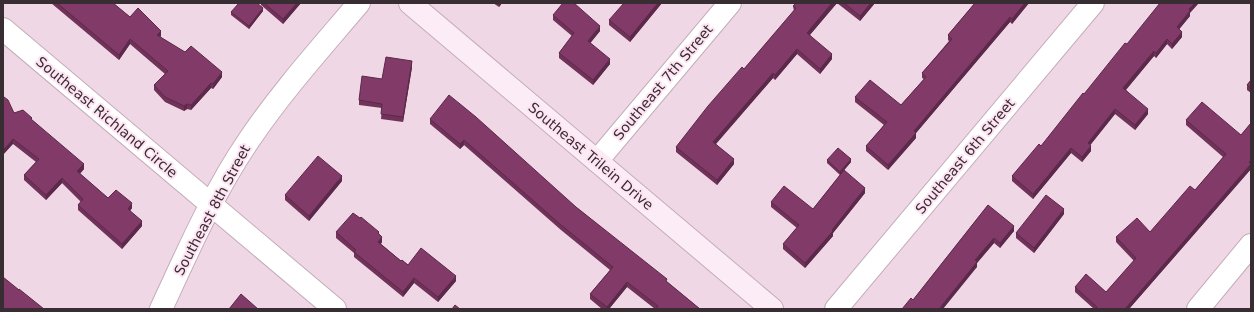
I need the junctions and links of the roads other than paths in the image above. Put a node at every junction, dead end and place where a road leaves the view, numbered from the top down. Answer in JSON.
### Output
{"nodes":[{"id":1,"x":359,"y":3,"type":"edge"},
{"id":2,"x":410,"y":3,"type":"edge"},
{"id":3,"x":730,"y":3,"type":"edge"},
{"id":4,"x":1093,"y":3,"type":"edge"},
{"id":5,"x":3,"y":29,"type":"edge"},
{"id":6,"x":597,"y":161,"type":"junction"},
{"id":7,"x":212,"y":205,"type":"junction"},
{"id":8,"x":1251,"y":245,"type":"edge"},
{"id":9,"x":161,"y":309,"type":"edge"},
{"id":10,"x":335,"y":309,"type":"edge"},
{"id":11,"x":772,"y":309,"type":"edge"},
{"id":12,"x":836,"y":309,"type":"edge"},
{"id":13,"x":1198,"y":309,"type":"edge"}],
"edges":[{"from":1,"to":7,"type":"street","name":"Southeast 8th Street"},
{"from":2,"to":6,"type":"street","name":"Southeast Trilein Drive"},
{"from":3,"to":6,"type":"street","name":"Southeast 7th Street"},
{"from":4,"to":12,"type":"street","name":"Southeast 6th Street"},
{"from":5,"to":7,"type":"street","name":"Southeast Richland Circle"},
{"from":6,"to":11,"type":"street","name":"Southeast Trilein Drive"},
{"from":7,"to":9,"type":"street","name":"Southeast 8th Street"},
{"from":7,"to":10,"type":"street","name":"Southeast Richland Circle"},
{"from":8,"to":13,"type":"street"}]}
